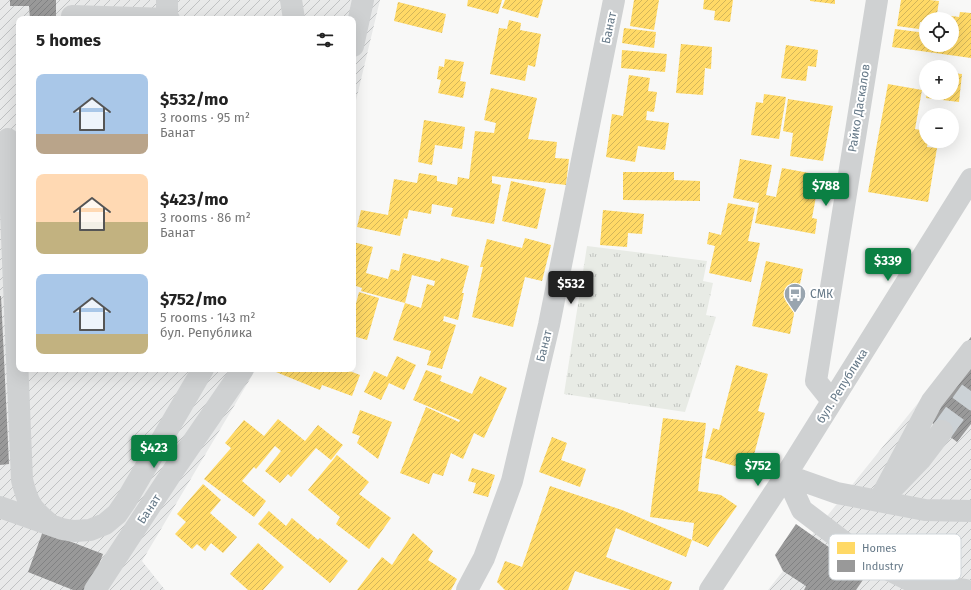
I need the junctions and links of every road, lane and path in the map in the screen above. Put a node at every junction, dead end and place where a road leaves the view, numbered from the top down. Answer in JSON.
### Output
{"nodes":[{"id":1,"x":167,"y":0,"type":"edge"},
{"id":2,"x":291,"y":0,"type":"edge"},
{"id":3,"x":364,"y":0,"type":"edge"},
{"id":4,"x":614,"y":0,"type":"edge"},
{"id":5,"x":877,"y":0,"type":"edge"},
{"id":6,"x":168,"y":16,"type":"edge"},
{"id":7,"x":294,"y":16,"type":"edge"},
{"id":8,"x":356,"y":33,"type":"edge"},
{"id":9,"x":9,"y":139,"type":"edge"},
{"id":10,"x":971,"y":179,"type":"edge"},
{"id":11,"x":16,"y":323,"type":"edge"},
{"id":12,"x":971,"y":351,"type":"edge"},
{"id":13,"x":18,"y":372,"type":"edge"},
{"id":14,"x":201,"y":372,"type":"edge"},
{"id":15,"x":241,"y":372,"type":"edge"},
{"id":16,"x":832,"y":401,"type":"junction"},
{"id":17,"x":942,"y":431,"type":"tunnel mouth"},
{"id":18,"x":786,"y":475,"type":"junction"},
{"id":19,"x":879,"y":501,"type":"junction"},
{"id":20,"x":0,"y":508,"type":"edge"},
{"id":21,"x":971,"y":511,"type":"edge"},
{"id":22,"x":51,"y":525,"type":"junction"},
{"id":23,"x":834,"y":534,"type":"edge"},
{"id":24,"x":907,"y":580,"type":"edge"},
{"id":25,"x":921,"y":587,"type":"edge"},
{"id":26,"x":95,"y":590,"type":"edge"},
{"id":27,"x":467,"y":590,"type":"edge"},
{"id":28,"x":710,"y":590,"type":"edge"},
{"id":29,"x":965,"y":590,"type":"edge"}],
"edges":[{"from":1,"to":6,"type":"street"},
{"from":2,"to":7,"type":"street"},
{"from":3,"to":8,"type":"street"},
{"from":4,"to":27,"type":"street","name":"Банат"},
{"from":5,"to":16,"type":"street","name":"Райко Даскалов"},
{"from":9,"to":11,"type":"street"},
{"from":10,"to":16,"type":"street","name":"бул. Република"},
{"from":12,"to":19,"type":"street"},
{"from":13,"to":22,"type":"street"},
{"from":14,"to":22,"type":"street"},
{"from":15,"to":26,"type":"street","name":"Банат"},
{"from":16,"to":18,"type":"street","name":"бул. Република"},
{"from":17,"to":19,"type":"street"},
{"from":18,"to":19,"type":"street"},
{"from":18,"to":23,"type":"street"},
{"from":18,"to":28,"type":"street","name":"бул. Република"},
{"from":19,"to":21,"type":"street"},
{"from":20,"to":22,"type":"street"},
{"from":24,"to":25,"type":"street"},
{"from":25,"to":29,"type":"street"}]}
